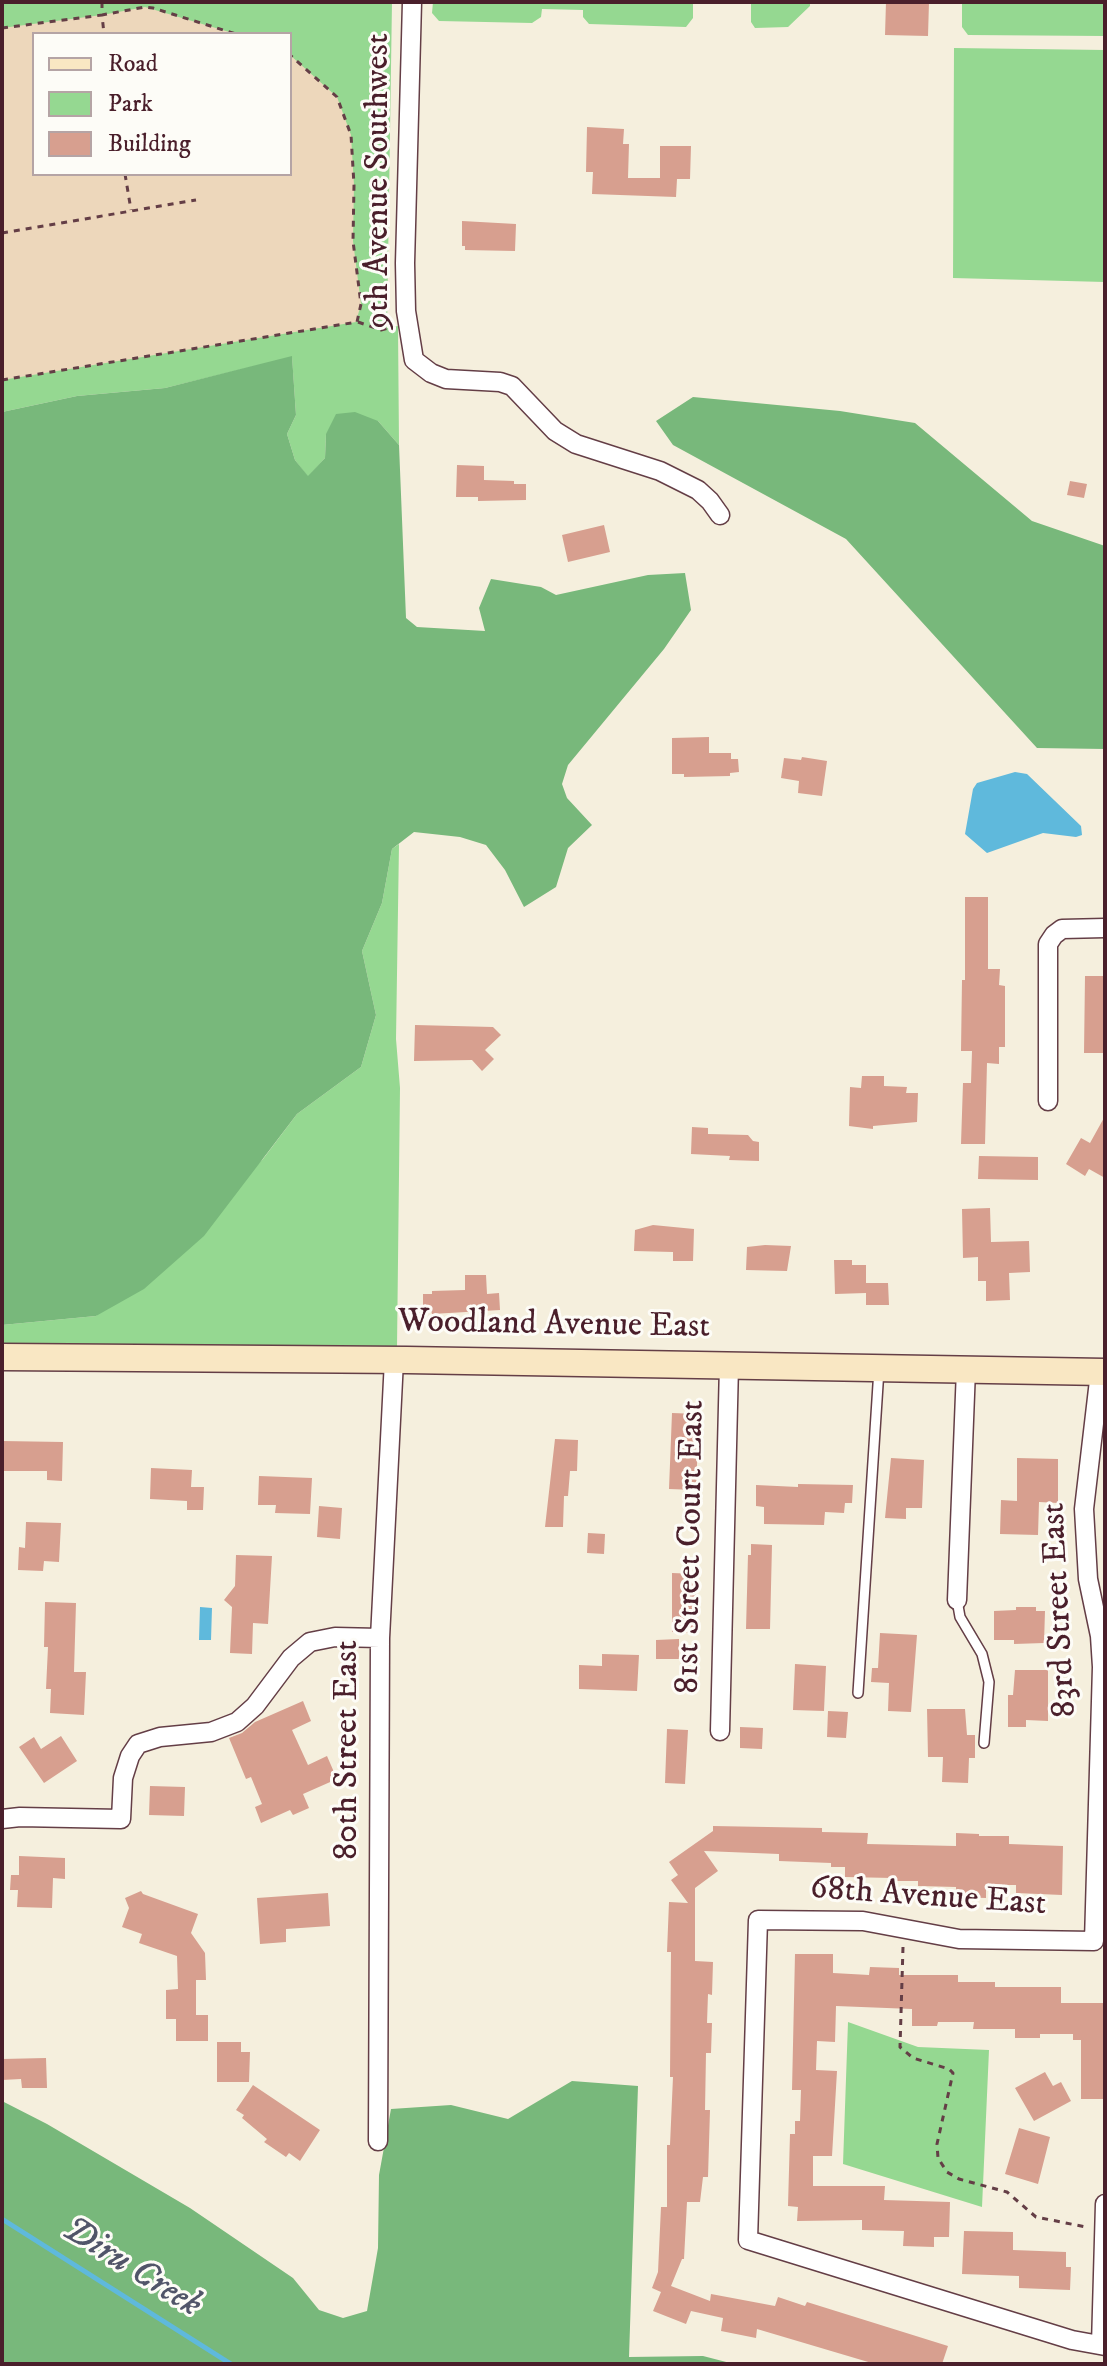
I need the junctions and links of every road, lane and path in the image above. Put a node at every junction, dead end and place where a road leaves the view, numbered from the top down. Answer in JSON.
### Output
{"nodes":[{"id":1,"x":102,"y":2,"type":"edge"},
{"id":2,"x":412,"y":2,"type":"edge"},
{"id":3,"x":102,"y":15,"type":"junction"},
{"id":4,"x":2,"y":28,"type":"edge"},
{"id":5,"x":104,"y":32,"type":"edge"},
{"id":6,"x":230,"y":32,"type":"edge"},
{"id":7,"x":292,"y":57,"type":"edge"},
{"id":8,"x":125,"y":176,"type":"edge"},
{"id":9,"x":196,"y":200,"type":"dead end"},
{"id":10,"x":131,"y":211,"type":"junction"},
{"id":11,"x":2,"y":233,"type":"edge"},
{"id":12,"x":357,"y":322,"type":"junction"},
{"id":13,"x":408,"y":324,"type":"junction"},
{"id":14,"x":2,"y":380,"type":"edge"},
{"id":15,"x":720,"y":515,"type":"dead end"},
{"id":16,"x":1105,"y":928,"type":"edge"},
{"id":17,"x":1048,"y":1101,"type":"dead end"},
{"id":18,"x":2,"y":1357,"type":"edge"},
{"id":19,"x":394,"y":1360,"type":"junction"},
{"id":20,"x":729,"y":1365,"type":"junction"},
{"id":21,"x":879,"y":1368,"type":"junction"},
{"id":22,"x":966,"y":1369,"type":"junction"},
{"id":23,"x":1102,"y":1372,"type":"edge"},
{"id":24,"x":957,"y":1600,"type":"joint"},
{"id":25,"x":380,"y":1638,"type":"junction"},
{"id":26,"x":1103,"y":1667,"type":"edge"},
{"id":27,"x":858,"y":1693,"type":"dead end"},
{"id":28,"x":720,"y":1731,"type":"dead end"},
{"id":29,"x":984,"y":1743,"type":"dead end"},
{"id":30,"x":2,"y":1819,"type":"edge"},
{"id":31,"x":1094,"y":1941,"type":"joint"},
{"id":32,"x":903,"y":1947,"type":"dead end"},
{"id":33,"x":378,"y":2141,"type":"dead end"},
{"id":34,"x":1105,"y":2204,"type":"edge"},
{"id":35,"x":1086,"y":2227,"type":"dead end"},
{"id":36,"x":1103,"y":2346,"type":"edge"}],
"edges":[{"from":1,"to":3,"type":"path"},
{"from":2,"to":13,"type":"street","name":"9th Avenue Southwest"},
{"from":3,"to":4,"type":"path"},
{"from":3,"to":5,"type":"path"},
{"from":3,"to":6,"type":"path"},
{"from":7,"to":12,"type":"path"},
{"from":8,"to":10,"type":"path"},
{"from":9,"to":10,"type":"path"},
{"from":10,"to":11,"type":"path"},
{"from":12,"to":13,"type":"path"},
{"from":12,"to":14,"type":"path"},
{"from":13,"to":15,"type":"street","name":"9th Avenue Southwest"},
{"from":16,"to":17,"type":"street"},
{"from":18,"to":19,"type":"street","name":"Woodland Avenue East"},
{"from":19,"to":20,"type":"street","name":"Woodland Avenue East"},
{"from":19,"to":25,"type":"street","name":"80th Street East"},
{"from":20,"to":21,"type":"street","name":"Woodland Avenue East"},
{"from":20,"to":28,"type":"street","name":"81st Street Court East"},
{"from":21,"to":22,"type":"street","name":"Woodland Avenue East"},
{"from":21,"to":27,"type":"lane"},
{"from":22,"to":23,"type":"street","name":"Woodland Avenue East"},
{"from":22,"to":24,"type":"street"},
{"from":23,"to":26,"type":"street","name":"83rd Street East"},
{"from":24,"to":29,"type":"lane"},
{"from":25,"to":30,"type":"street"},
{"from":25,"to":33,"type":"street","name":"80th Street East"},
{"from":26,"to":31,"type":"street","name":"83rd Street East"},
{"from":31,"to":36,"type":"street","name":"68th Avenue East"},
{"from":32,"to":35,"type":"path"},
{"from":34,"to":36,"type":"street"}]}
